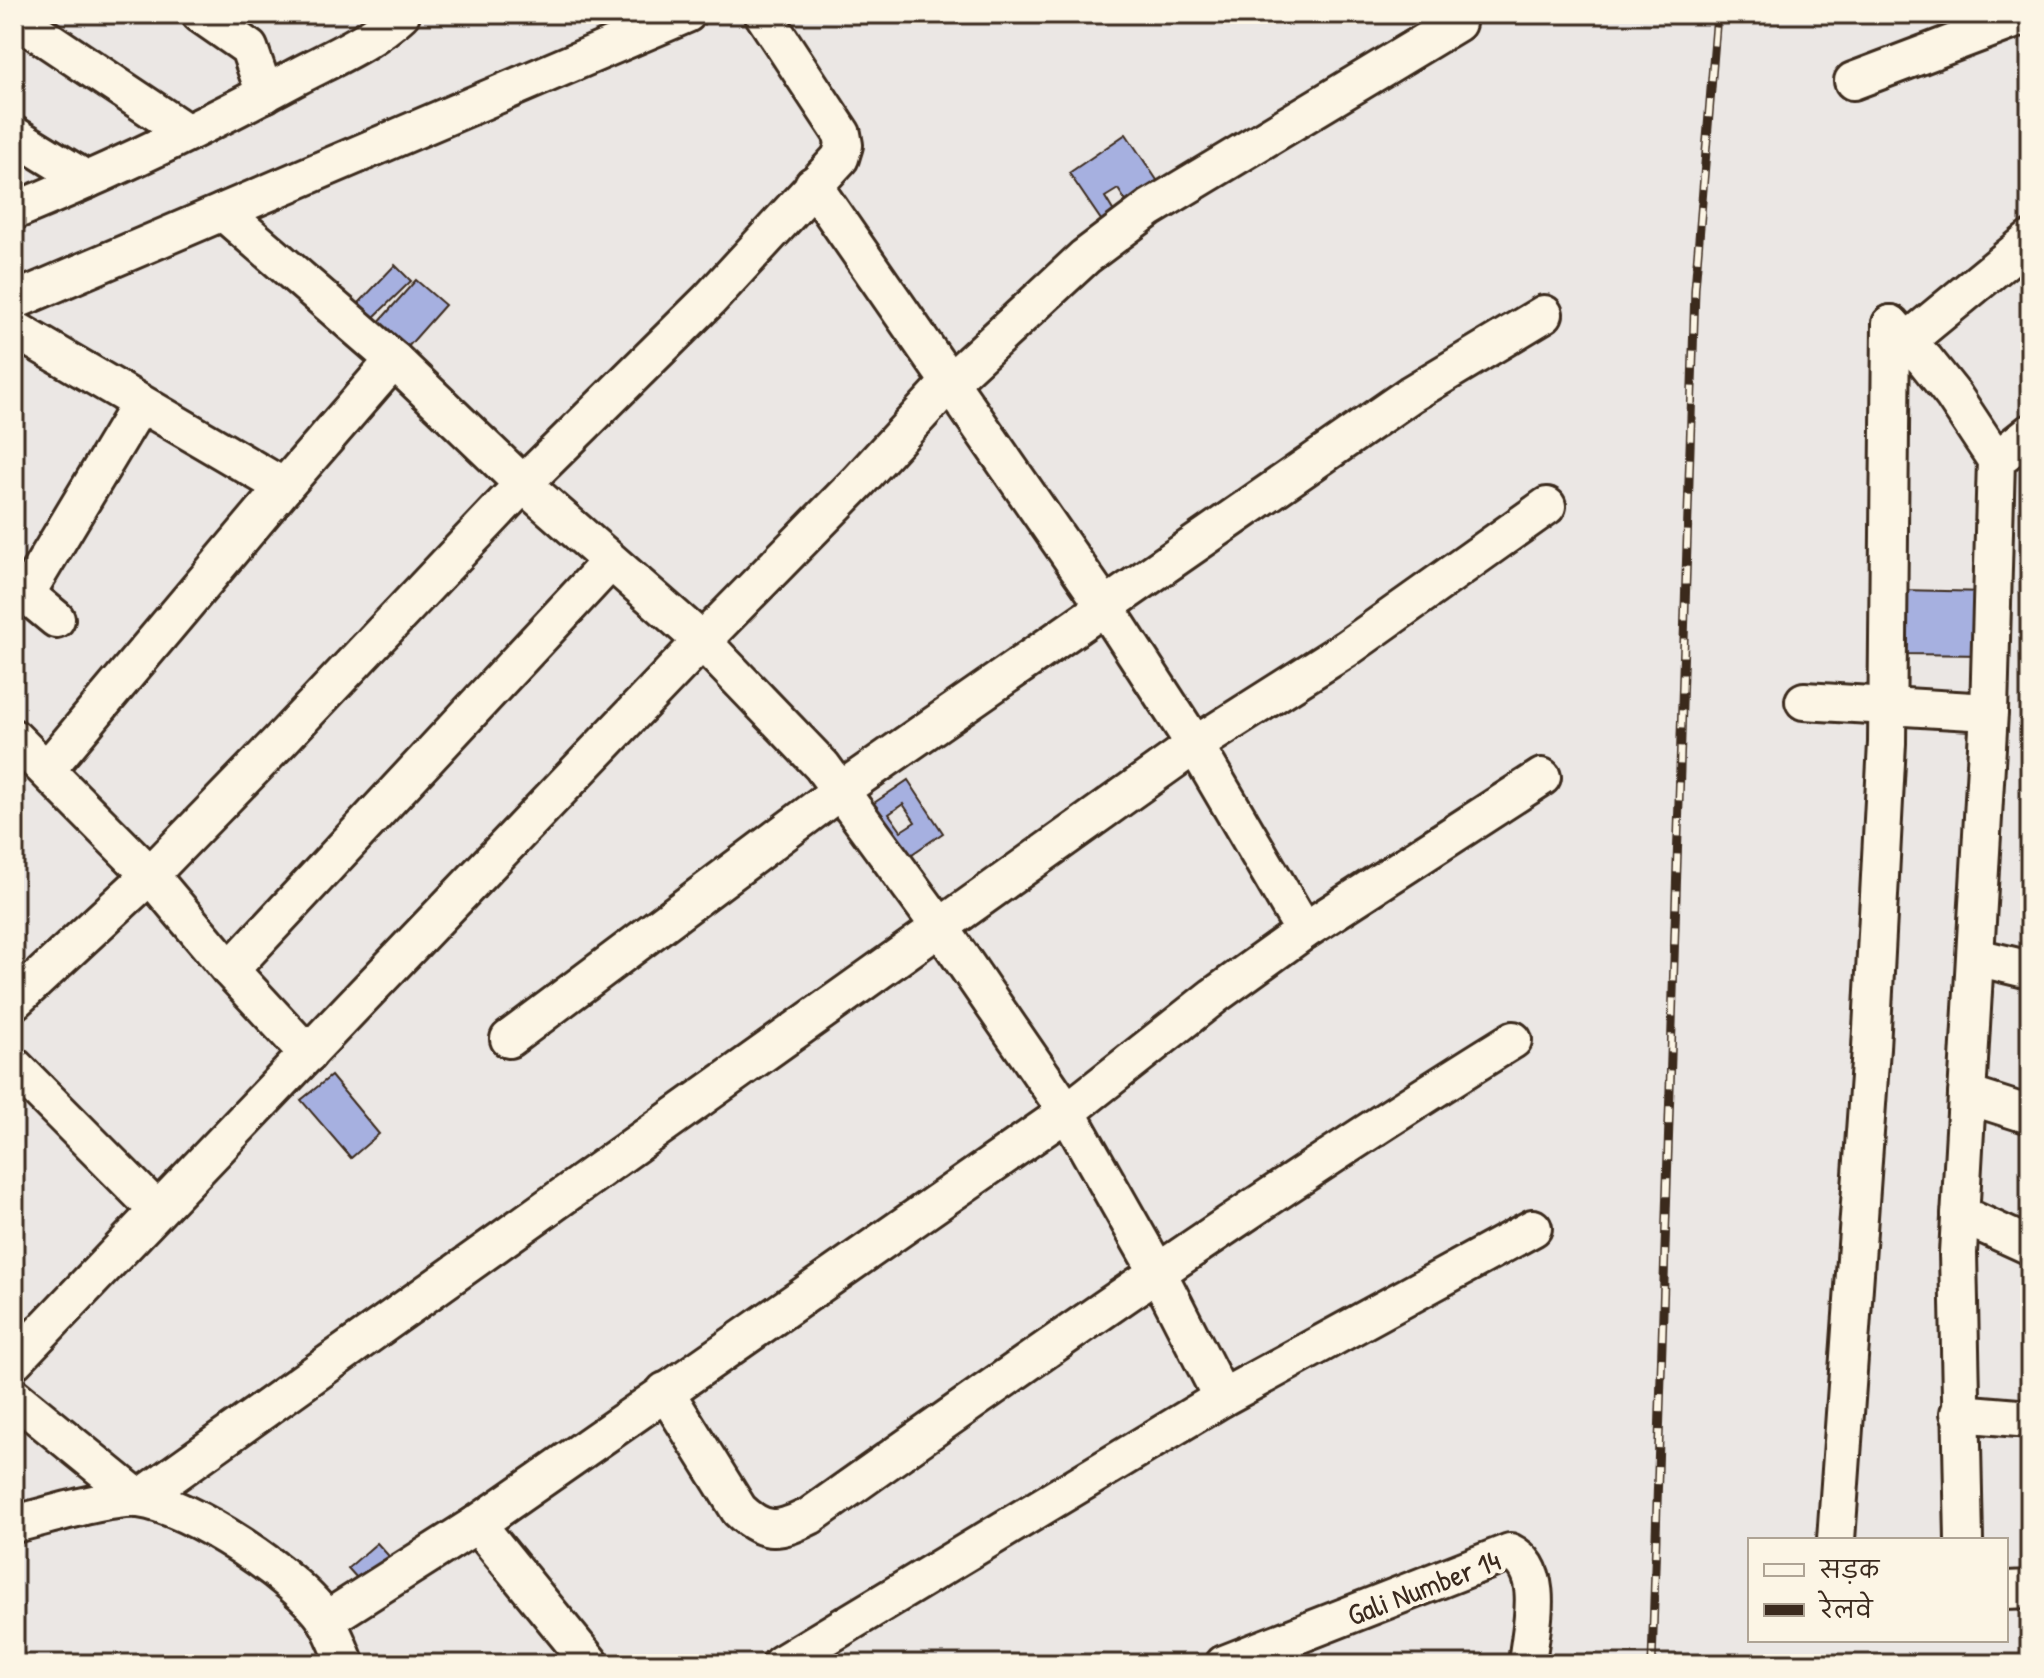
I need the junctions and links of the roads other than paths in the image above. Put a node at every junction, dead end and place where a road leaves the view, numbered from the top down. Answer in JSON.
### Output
{"nodes":[{"id":1,"x":200,"y":14,"type":"edge"},
{"id":2,"x":401,"y":14,"type":"edge"},
{"id":3,"x":687,"y":14,"type":"edge"},
{"id":4,"x":763,"y":14,"type":"edge"},
{"id":5,"x":2030,"y":14,"type":"edge"},
{"id":6,"x":14,"y":17,"type":"edge"},
{"id":7,"x":1457,"y":23,"type":"dead end"},
{"id":8,"x":1853,"y":81,"type":"dead end"},
{"id":9,"x":265,"y":94,"type":"junction"},
{"id":10,"x":186,"y":132,"type":"junction"},
{"id":11,"x":14,"y":135,"type":"edge"},
{"id":12,"x":87,"y":180,"type":"junction"},
{"id":13,"x":813,"y":185,"type":"junction"},
{"id":14,"x":14,"y":211,"type":"edge"},
{"id":15,"x":223,"y":212,"type":"junction"},
{"id":16,"x":2030,"y":240,"type":"edge"},
{"id":17,"x":14,"y":301,"type":"edge"},
{"id":18,"x":1544,"y":314,"type":"dead end"},
{"id":19,"x":14,"y":329,"type":"edge"},
{"id":20,"x":1907,"y":341,"type":"junction"},
{"id":21,"x":394,"y":360,"type":"junction"},
{"id":22,"x":949,"y":383,"type":"junction"},
{"id":23,"x":140,"y":404,"type":"junction"},
{"id":24,"x":2030,"y":433,"type":"edge"},
{"id":25,"x":1996,"y":460,"type":"junction"},
{"id":26,"x":523,"y":484,"type":"junction"},
{"id":27,"x":284,"y":487,"type":"junction"},
{"id":28,"x":1547,"y":506,"type":"dead end"},
{"id":29,"x":610,"y":562,"type":"junction"},
{"id":30,"x":20,"y":589,"type":"edge"},
{"id":31,"x":1106,"y":608,"type":"junction"},
{"id":32,"x":56,"y":619,"type":"dead end"},
{"id":33,"x":702,"y":641,"type":"junction"},
{"id":34,"x":1804,"y":701,"type":"dead end"},
{"id":35,"x":1888,"y":706,"type":"junction"},
{"id":36,"x":1989,"y":712,"type":"junction"},
{"id":37,"x":14,"y":738,"type":"edge"},
{"id":38,"x":1195,"y":745,"type":"junction"},
{"id":39,"x":47,"y":769,"type":"junction"},
{"id":40,"x":1542,"y":777,"type":"dead end"},
{"id":41,"x":841,"y":790,"type":"junction"},
{"id":42,"x":150,"y":875,"type":"junction"},
{"id":43,"x":940,"y":927,"type":"junction"},
{"id":44,"x":1304,"y":931,"type":"junction"},
{"id":45,"x":1976,"y":957,"type":"junction"},
{"id":46,"x":230,"y":970,"type":"junction"},
{"id":47,"x":2030,"y":970,"type":"edge"},
{"id":48,"x":14,"y":1001,"type":"edge"},
{"id":49,"x":509,"y":1039,"type":"dead end"},
{"id":50,"x":1513,"y":1040,"type":"dead end"},
{"id":51,"x":308,"y":1054,"type":"junction"},
{"id":52,"x":14,"y":1066,"type":"edge"},
{"id":53,"x":1967,"y":1095,"type":"junction"},
{"id":54,"x":1067,"y":1112,"type":"junction"},
{"id":55,"x":2030,"y":1115,"type":"edge"},
{"id":56,"x":157,"y":1210,"type":"junction"},
{"id":57,"x":1960,"y":1214,"type":"junction"},
{"id":58,"x":1533,"y":1228,"type":"dead end"},
{"id":59,"x":2030,"y":1246,"type":"edge"},
{"id":60,"x":1157,"y":1271,"type":"junction"},
{"id":61,"x":14,"y":1361,"type":"edge"},
{"id":62,"x":665,"y":1391,"type":"junction"},
{"id":63,"x":14,"y":1397,"type":"edge"},
{"id":64,"x":1222,"y":1398,"type":"junction"},
{"id":65,"x":1959,"y":1413,"type":"junction"},
{"id":66,"x":2030,"y":1419,"type":"edge"},
{"id":67,"x":139,"y":1499,"type":"junction"},
{"id":68,"x":14,"y":1524,"type":"edge"},
{"id":69,"x":477,"y":1524,"type":"junction"},
{"id":70,"x":1836,"y":1538,"type":"edge"},
{"id":71,"x":1964,"y":1538,"type":"edge"},
{"id":72,"x":2030,"y":1589,"type":"edge"},
{"id":73,"x":2008,"y":1590,"type":"edge"},
{"id":74,"x":326,"y":1620,"type":"junction"},
{"id":75,"x":346,"y":1664,"type":"edge"},
{"id":76,"x":591,"y":1664,"type":"edge"},
{"id":77,"x":781,"y":1664,"type":"edge"},
{"id":78,"x":1224,"y":1664,"type":"edge"},
{"id":79,"x":1527,"y":1664,"type":"edge"}],
"edges":[{"from":1,"to":9,"type":"street"},
{"from":2,"to":9,"type":"street"},
{"from":3,"to":15,"type":"street"},
{"from":4,"to":13,"type":"street"},
{"from":5,"to":8,"type":"street"},
{"from":6,"to":10,"type":"street"},
{"from":7,"to":22,"type":"street"},
{"from":9,"to":10,"type":"street"},
{"from":10,"to":12,"type":"street"},
{"from":11,"to":12,"type":"street"},
{"from":12,"to":14,"type":"street"},
{"from":13,"to":22,"type":"street"},
{"from":13,"to":26,"type":"street"},
{"from":15,"to":17,"type":"street"},
{"from":15,"to":21,"type":"street"},
{"from":16,"to":20,"type":"street"},
{"from":18,"to":31,"type":"street"},
{"from":19,"to":23,"type":"street"},
{"from":20,"to":25,"type":"street"},
{"from":20,"to":35,"type":"street"},
{"from":21,"to":26,"type":"street"},
{"from":21,"to":27,"type":"street"},
{"from":22,"to":31,"type":"street"},
{"from":22,"to":33,"type":"street"},
{"from":23,"to":27,"type":"street"},
{"from":23,"to":30,"type":"street"},
{"from":24,"to":25,"type":"street"},
{"from":25,"to":36,"type":"street"},
{"from":26,"to":29,"type":"street"},
{"from":26,"to":42,"type":"street"},
{"from":27,"to":39,"type":"street"},
{"from":28,"to":38,"type":"street"},
{"from":29,"to":33,"type":"street"},
{"from":29,"to":46,"type":"street"},
{"from":30,"to":32,"type":"street"},
{"from":31,"to":38,"type":"street"},
{"from":31,"to":41,"type":"street"},
{"from":33,"to":41,"type":"street"},
{"from":33,"to":51,"type":"street"},
{"from":34,"to":35,"type":"street"},
{"from":35,"to":36,"type":"street"},
{"from":35,"to":70,"type":"street"},
{"from":36,"to":45,"type":"street"},
{"from":37,"to":39,"type":"street"},
{"from":38,"to":43,"type":"street"},
{"from":38,"to":44,"type":"street"},
{"from":39,"to":42,"type":"street"},
{"from":40,"to":44,"type":"street"},
{"from":41,"to":43,"type":"street"},
{"from":41,"to":49,"type":"street"},
{"from":42,"to":46,"type":"street"},
{"from":42,"to":48,"type":"street"},
{"from":43,"to":54,"type":"street"},
{"from":43,"to":67,"type":"street"},
{"from":44,"to":54,"type":"street"},
{"from":45,"to":47,"type":"street"},
{"from":45,"to":53,"type":"street"},
{"from":46,"to":51,"type":"street"},
{"from":50,"to":60,"type":"street"},
{"from":51,"to":56,"type":"street"},
{"from":52,"to":56,"type":"street"},
{"from":53,"to":55,"type":"street"},
{"from":53,"to":57,"type":"street"},
{"from":54,"to":60,"type":"street"},
{"from":54,"to":62,"type":"street"},
{"from":56,"to":61,"type":"street"},
{"from":57,"to":59,"type":"street"},
{"from":57,"to":65,"type":"street"},
{"from":58,"to":64,"type":"street"},
{"from":60,"to":62,"type":"street"},
{"from":60,"to":64,"type":"street"},
{"from":62,"to":69,"type":"street"},
{"from":63,"to":67,"type":"street"},
{"from":64,"to":77,"type":"street"},
{"from":65,"to":66,"type":"street"},
{"from":65,"to":71,"type":"street"},
{"from":67,"to":68,"type":"street"},
{"from":67,"to":74,"type":"street"},
{"from":69,"to":74,"type":"street"},
{"from":69,"to":76,"type":"street"},
{"from":72,"to":73,"type":"street"},
{"from":74,"to":75,"type":"street"},
{"from":78,"to":79,"type":"street","name":"Gali Number 14"}]}
